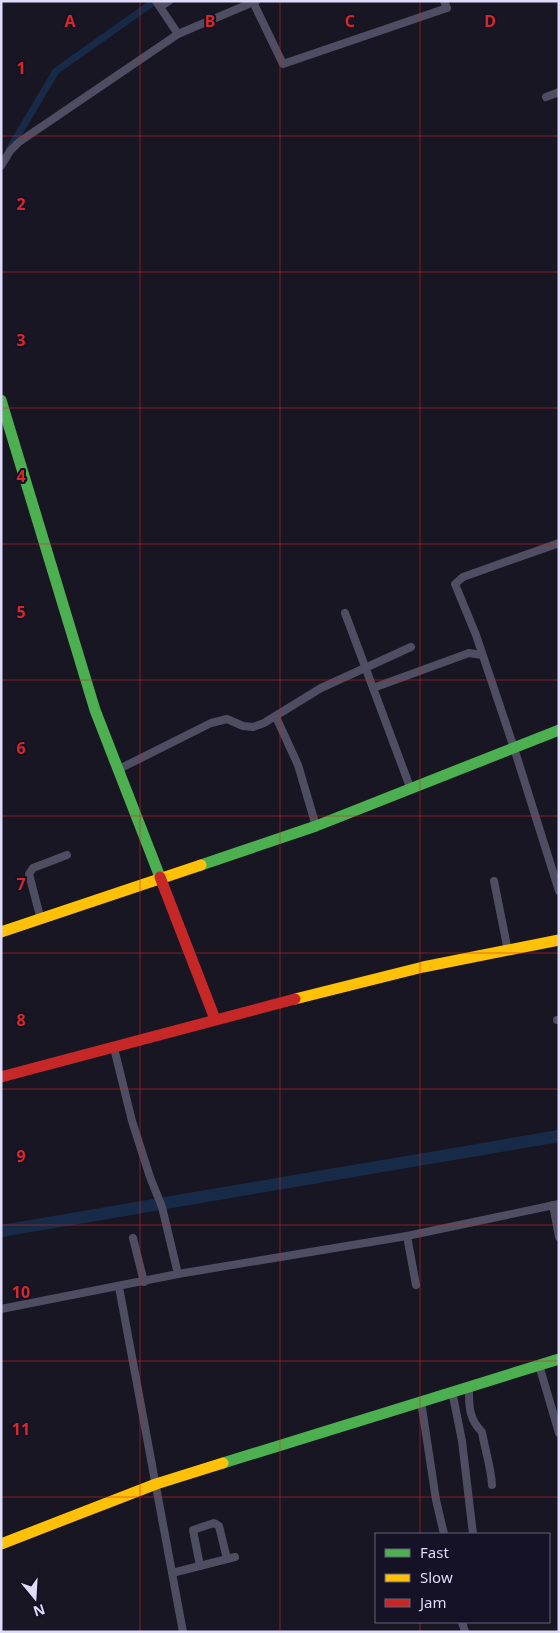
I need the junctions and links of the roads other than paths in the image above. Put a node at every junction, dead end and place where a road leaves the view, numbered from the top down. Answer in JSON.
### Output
{"nodes":[{"id":1,"x":169,"y":1,"type":"edge"},
{"id":2,"x":444,"y":1,"type":"edge"},
{"id":3,"x":254,"y":2,"type":"edge"},
{"id":4,"x":158,"y":4,"type":"edge"},
{"id":5,"x":178,"y":34,"type":"junction"},
{"id":6,"x":559,"y":92,"type":"edge"},
{"id":7,"x":546,"y":97,"type":"dead end"},
{"id":8,"x":1,"y":166,"type":"edge"},
{"id":9,"x":1,"y":400,"type":"edge"},
{"id":10,"x":559,"y":543,"type":"edge"},
{"id":11,"x":345,"y":613,"type":"dead end"},
{"id":12,"x":411,"y":647,"type":"dead end"},
{"id":13,"x":482,"y":655,"type":"junction"},
{"id":14,"x":365,"y":669,"type":"junction"},
{"id":15,"x":373,"y":688,"type":"junction"},
{"id":16,"x":276,"y":717,"type":"junction"},
{"id":17,"x":559,"y":730,"type":"edge"},
{"id":18,"x":514,"y":748,"type":"junction"},
{"id":19,"x":117,"y":770,"type":"junction"},
{"id":20,"x":410,"y":787,"type":"junction"},
{"id":21,"x":316,"y":826,"type":"junction"},
{"id":22,"x":66,"y":855,"type":"dead end"},
{"id":23,"x":160,"y":880,"type":"junction"},
{"id":24,"x":494,"y":880,"type":"dead end"},
{"id":25,"x":559,"y":891,"type":"edge"},
{"id":26,"x":41,"y":920,"type":"junction"},
{"id":27,"x":1,"y":932,"type":"edge"},
{"id":28,"x":559,"y":940,"type":"edge"},
{"id":29,"x":508,"y":951,"type":"junction"},
{"id":30,"x":215,"y":1019,"type":"junction"},
{"id":31,"x":114,"y":1048,"type":"junction"},
{"id":32,"x":1,"y":1077,"type":"edge"},
{"id":33,"x":556,"y":1204,"type":"edge"},
{"id":34,"x":407,"y":1236,"type":"junction"},
{"id":35,"x":559,"y":1237,"type":"edge"},
{"id":36,"x":133,"y":1238,"type":"dead end"},
{"id":37,"x":178,"y":1274,"type":"junction"},
{"id":38,"x":144,"y":1282,"type":"junction"},
{"id":39,"x":416,"y":1285,"type":"dead end"},
{"id":40,"x":119,"y":1287,"type":"junction"},
{"id":41,"x":1,"y":1309,"type":"edge"},
{"id":42,"x":559,"y":1359,"type":"edge"},
{"id":43,"x":539,"y":1365,"type":"junction"},
{"id":44,"x":469,"y":1386,"type":"junction"},
{"id":45,"x":452,"y":1391,"type":"junction"},
{"id":46,"x":420,"y":1401,"type":"junction"},
{"id":47,"x":559,"y":1433,"type":"edge"},
{"id":48,"x":156,"y":1484,"type":"junction"},
{"id":49,"x":492,"y":1485,"type":"dead end"},
{"id":50,"x":444,"y":1533,"type":"edge"},
{"id":51,"x":473,"y":1533,"type":"edge"},
{"id":52,"x":1,"y":1544,"type":"edge"},
{"id":53,"x":200,"y":1566,"type":"junction"},
{"id":54,"x":172,"y":1573,"type":"junction"},
{"id":55,"x":183,"y":1632,"type":"edge"}],
"edges":[{"from":1,"to":4,"type":"street"},
{"from":2,"to":3,"type":"street"},
{"from":3,"to":5,"type":"street"},
{"from":4,"to":5,"type":"street"},
{"from":5,"to":8,"type":"street"},
{"from":6,"to":7,"type":"street"},
{"from":9,"to":19,"type":"street"},
{"from":10,"to":13,"type":"street"},
{"from":11,"to":14,"type":"street"},
{"from":12,"to":14,"type":"street"},
{"from":13,"to":15,"type":"street"},
{"from":13,"to":18,"type":"street"},
{"from":14,"to":15,"type":"street"},
{"from":14,"to":16,"type":"street"},
{"from":15,"to":20,"type":"street"},
{"from":16,"to":19,"type":"street"},
{"from":16,"to":21,"type":"street"},
{"from":17,"to":18,"type":"street"},
{"from":18,"to":20,"type":"street"},
{"from":18,"to":25,"type":"street"},
{"from":19,"to":23,"type":"street"},
{"from":20,"to":21,"type":"street"},
{"from":21,"to":23,"type":"street"},
{"from":22,"to":26,"type":"street"},
{"from":23,"to":26,"type":"street"},
{"from":23,"to":30,"type":"street"},
{"from":24,"to":29,"type":"street"},
{"from":26,"to":27,"type":"street"},
{"from":28,"to":29,"type":"street"},
{"from":29,"to":30,"type":"street"},
{"from":30,"to":31,"type":"street"},
{"from":31,"to":32,"type":"street"},
{"from":31,"to":37,"type":"street"},
{"from":33,"to":34,"type":"street"},
{"from":33,"to":35,"type":"street"},
{"from":34,"to":37,"type":"street"},
{"from":34,"to":39,"type":"street"},
{"from":36,"to":38,"type":"street"},
{"from":37,"to":38,"type":"street"},
{"from":38,"to":40,"type":"street"},
{"from":40,"to":41,"type":"street"},
{"from":40,"to":48,"type":"street"},
{"from":42,"to":43,"type":"street"},
{"from":43,"to":44,"type":"street"},
{"from":43,"to":47,"type":"street"},
{"from":44,"to":45,"type":"street"},
{"from":44,"to":49,"type":"street"},
{"from":45,"to":46,"type":"street"},
{"from":45,"to":51,"type":"street"},
{"from":46,"to":48,"type":"street"},
{"from":46,"to":50,"type":"street"},
{"from":48,"to":52,"type":"street"},
{"from":48,"to":54,"type":"street"},
{"from":53,"to":53,"type":"street"},
{"from":53,"to":54,"type":"street"},
{"from":54,"to":55,"type":"street"}]}
